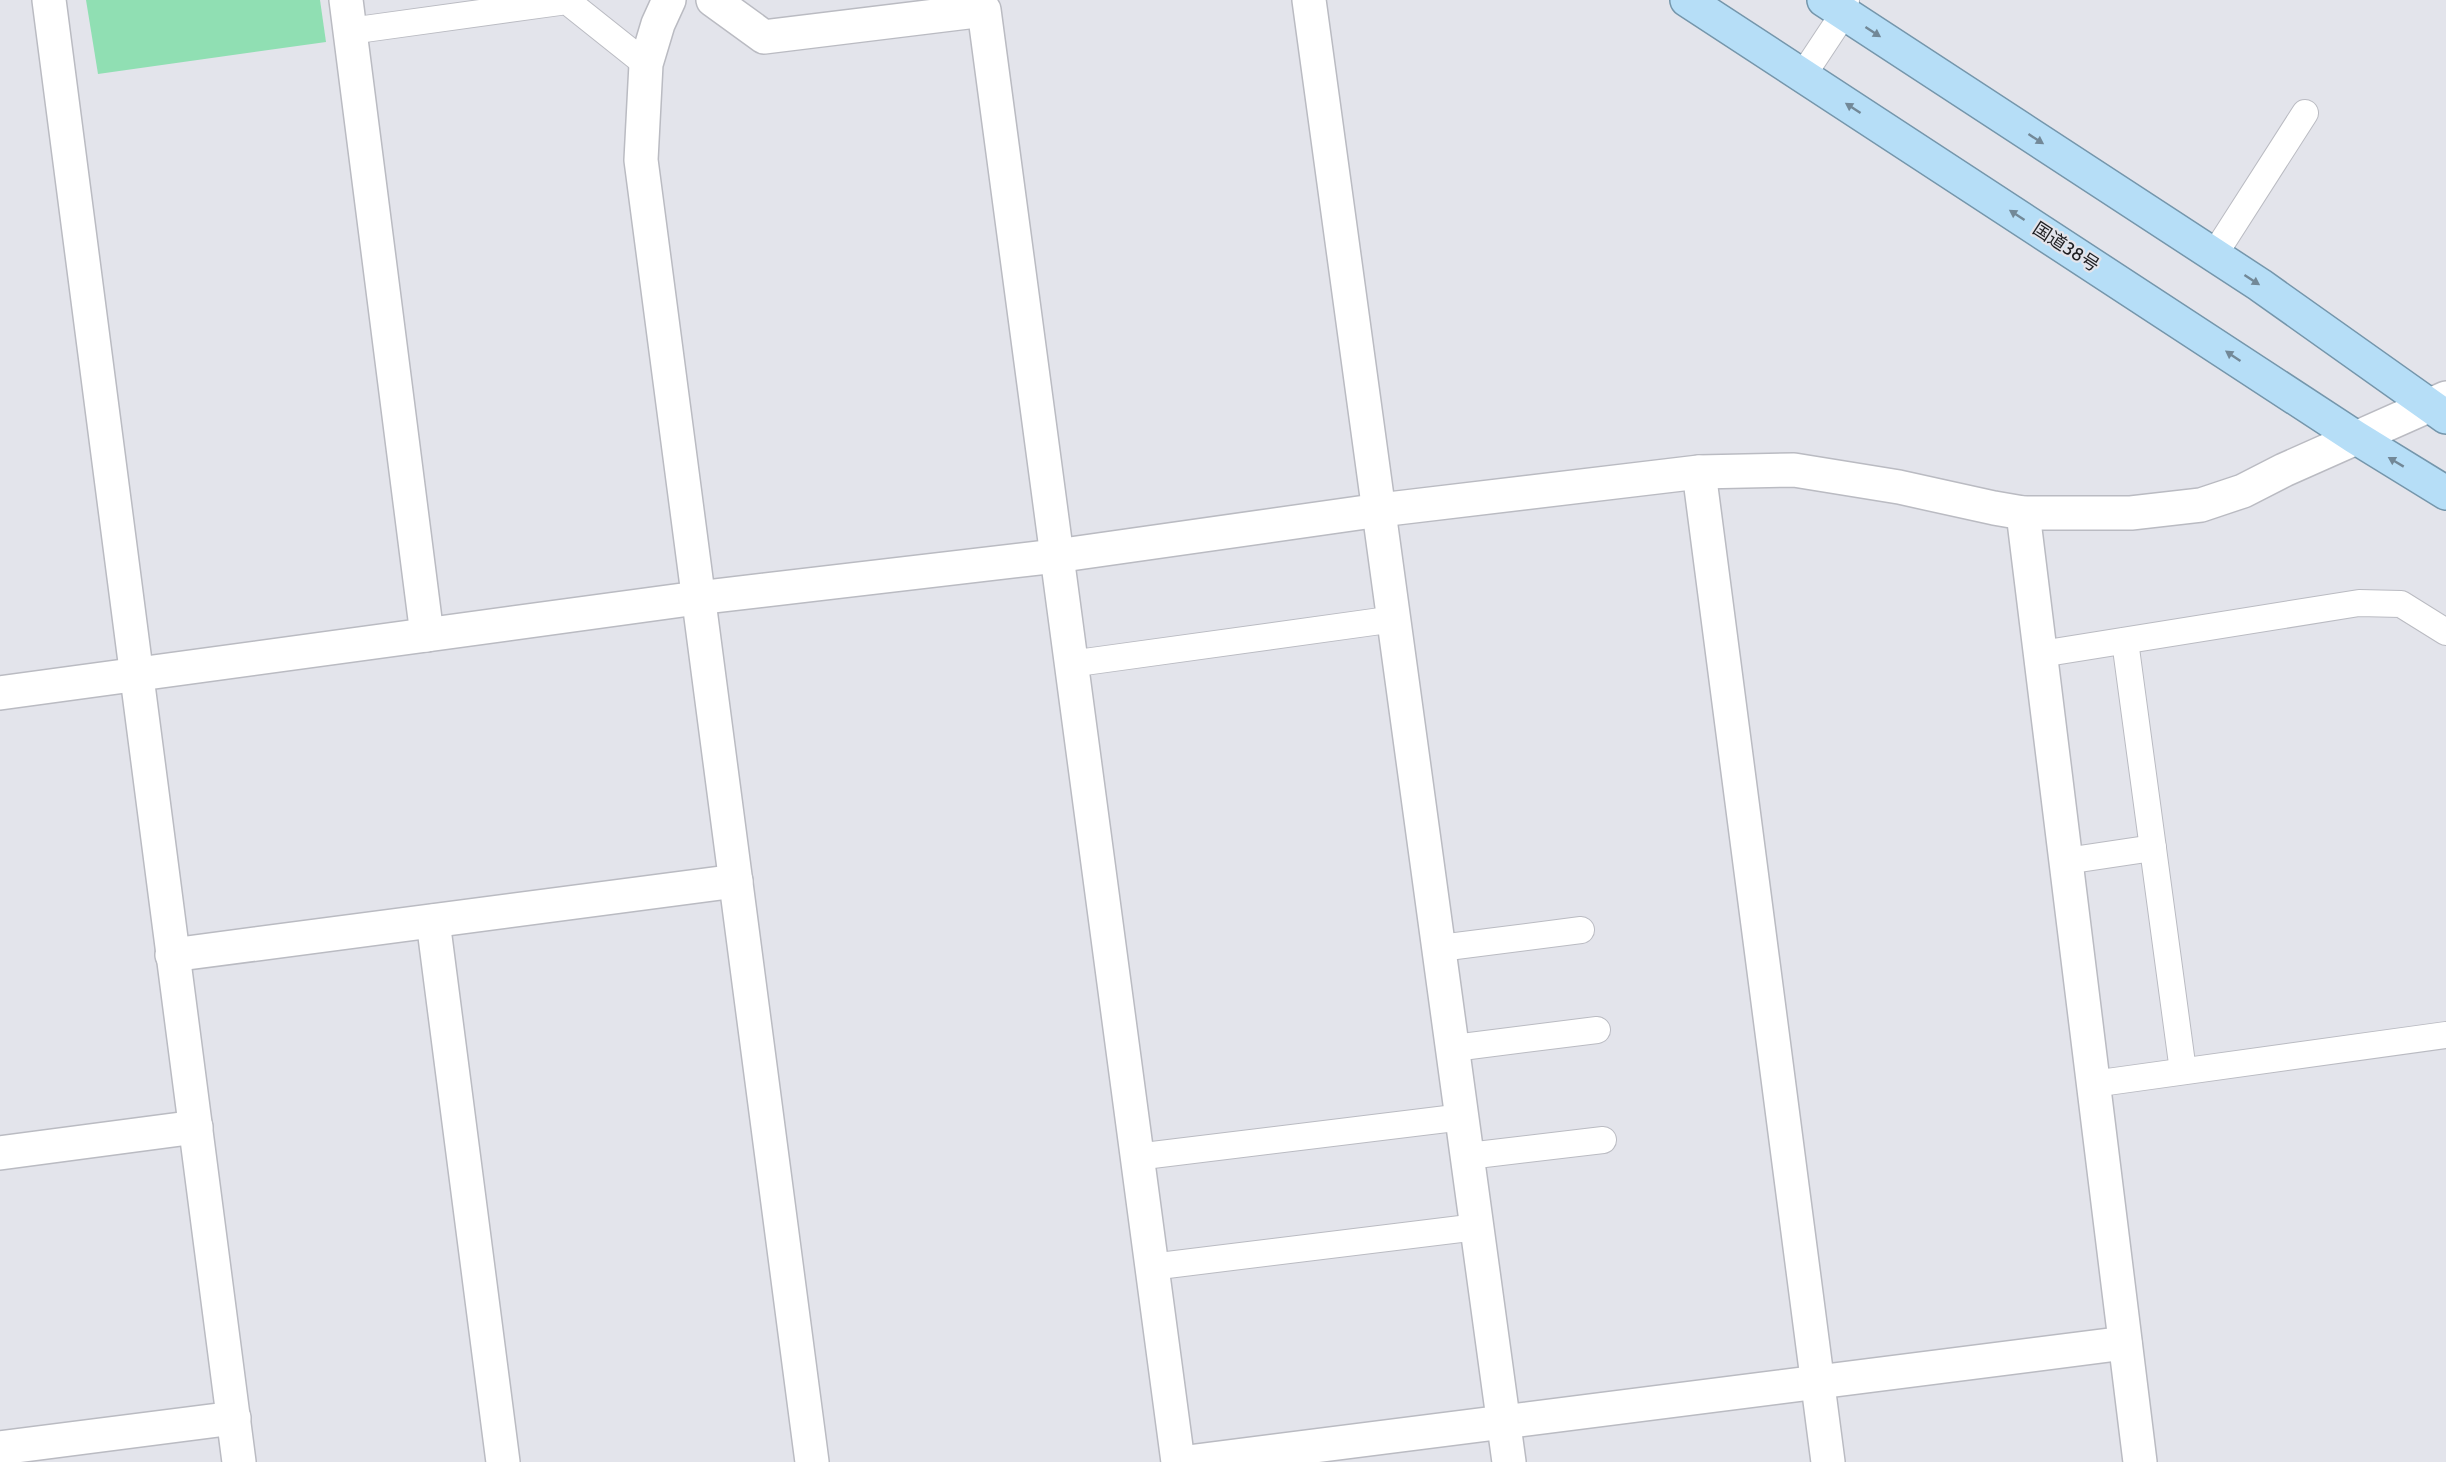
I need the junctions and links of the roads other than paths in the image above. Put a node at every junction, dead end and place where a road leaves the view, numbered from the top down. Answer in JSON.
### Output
{"nodes":[{"id":1,"x":49,"y":0,"type":"edge"},
{"id":2,"x":669,"y":0,"type":"edge"},
{"id":3,"x":712,"y":0,"type":"edge"},
{"id":4,"x":1309,"y":0,"type":"edge"},
{"id":5,"x":1687,"y":0,"type":"edge"},
{"id":6,"x":1838,"y":4,"type":"edge"},
{"id":7,"x":348,"y":15,"type":"edge"},
{"id":8,"x":646,"y":64,"type":"junction"},
{"id":9,"x":1803,"y":75,"type":"junction"},
{"id":10,"x":2306,"y":113,"type":"dead end"},
{"id":11,"x":2214,"y":255,"type":"junction"},
{"id":12,"x":2440,"y":408,"type":"edge"},
{"id":13,"x":2355,"y":437,"type":"junction"},
{"id":14,"x":1699,"y":472,"type":"junction"},
{"id":15,"x":2446,"y":493,"type":"edge"},
{"id":16,"x":1380,"y":510,"type":"junction"},
{"id":17,"x":2023,"y":513,"type":"junction"},
{"id":18,"x":1056,"y":556,"type":"junction"},
{"id":19,"x":697,"y":598,"type":"junction"},
{"id":20,"x":1395,"y":619,"type":"junction"},
{"id":21,"x":2446,"y":632,"type":"edge"},
{"id":22,"x":427,"y":635,"type":"junction"},
{"id":23,"x":2125,"y":641,"type":"junction"},
{"id":24,"x":2041,"y":654,"type":"junction"},
{"id":25,"x":1070,"y":664,"type":"junction"},
{"id":26,"x":138,"y":675,"type":"junction"},
{"id":27,"x":0,"y":693,"type":"edge"},
{"id":28,"x":2153,"y":848,"type":"junction"},
{"id":29,"x":2066,"y":861,"type":"junction"},
{"id":30,"x":736,"y":881,"type":"junction"},
{"id":31,"x":433,"y":921,"type":"junction"},
{"id":32,"x":1581,"y":930,"type":"dead end"},
{"id":33,"x":1440,"y":948,"type":"junction"},
{"id":34,"x":172,"y":955,"type":"junction"},
{"id":35,"x":1597,"y":1030,"type":"dead end"},
{"id":36,"x":2446,"y":1035,"type":"edge"},
{"id":37,"x":1454,"y":1048,"type":"junction"},
{"id":38,"x":2183,"y":1071,"type":"junction"},
{"id":39,"x":2093,"y":1084,"type":"junction"},
{"id":40,"x":1462,"y":1117,"type":"junction"},
{"id":41,"x":195,"y":1127,"type":"junction"},
{"id":42,"x":1603,"y":1140,"type":"dead end"},
{"id":43,"x":0,"y":1153,"type":"edge"},
{"id":44,"x":1468,"y":1156,"type":"junction"},
{"id":45,"x":1136,"y":1157,"type":"junction"},
{"id":46,"x":1477,"y":1227,"type":"junction"},
{"id":47,"x":1151,"y":1267,"type":"junction"},
{"id":48,"x":2125,"y":1342,"type":"junction"},
{"id":49,"x":1817,"y":1382,"type":"junction"},
{"id":50,"x":234,"y":1418,"type":"junction"},
{"id":51,"x":1504,"y":1421,"type":"junction"},
{"id":52,"x":0,"y":1448,"type":"edge"},
{"id":53,"x":239,"y":1462,"type":"edge"},
{"id":54,"x":502,"y":1462,"type":"edge"},
{"id":55,"x":812,"y":1462,"type":"edge"},
{"id":56,"x":1178,"y":1462,"type":"edge"},
{"id":57,"x":1188,"y":1462,"type":"edge"},
{"id":58,"x":1509,"y":1462,"type":"edge"},
{"id":59,"x":1828,"y":1462,"type":"edge"},
{"id":60,"x":2140,"y":1462,"type":"edge"}],
"edges":[{"from":1,"to":26,"type":"street"},
{"from":2,"to":8,"type":"street"},
{"from":3,"to":18,"type":"street"},
{"from":4,"to":16,"type":"street"},
{"from":5,"to":9,"type":"highway","name":"国道38号"},
{"from":6,"to":9,"type":"lane"},
{"from":6,"to":11,"type":"highway","one_way":true},
{"from":7,"to":8,"type":"lane"},
{"from":7,"to":22,"type":"street"},
{"from":8,"to":19,"type":"street"},
{"from":13,"to":9,"type":"highway","name":"国道38号","one_way":true},
{"from":10,"to":11,"type":"lane"},
{"from":11,"to":12,"type":"highway","one_way":true},
{"from":12,"to":13,"type":"street"},
{"from":15,"to":13,"type":"highway","name":"国道38号","one_way":true},
{"from":13,"to":17,"type":"street"},
{"from":14,"to":16,"type":"street"},
{"from":14,"to":17,"type":"street"},
{"from":14,"to":49,"type":"street"},
{"from":16,"to":18,"type":"street"},
{"from":16,"to":20,"type":"street"},
{"from":17,"to":24,"type":"street"},
{"from":18,"to":19,"type":"street"},
{"from":18,"to":25,"type":"street"},
{"from":19,"to":22,"type":"street"},
{"from":19,"to":30,"type":"street"},
{"from":20,"to":25,"type":"lane"},
{"from":20,"to":33,"type":"street"},
{"from":21,"to":23,"type":"lane"},
{"from":22,"to":26,"type":"street"},
{"from":23,"to":24,"type":"lane"},
{"from":23,"to":28,"type":"lane"},
{"from":24,"to":29,"type":"street"},
{"from":25,"to":45,"type":"street"},
{"from":26,"to":27,"type":"street"},
{"from":26,"to":34,"type":"street"},
{"from":28,"to":29,"type":"lane"},
{"from":28,"to":38,"type":"lane"},
{"from":29,"to":39,"type":"street"},
{"from":30,"to":31,"type":"street"},
{"from":30,"to":55,"type":"street"},
{"from":31,"to":34,"type":"street"},
{"from":31,"to":54,"type":"street"},
{"from":32,"to":33,"type":"lane"},
{"from":33,"to":37,"type":"street"},
{"from":34,"to":41,"type":"street"},
{"from":35,"to":37,"type":"lane"},
{"from":36,"to":38,"type":"lane"},
{"from":37,"to":40,"type":"street"},
{"from":38,"to":39,"type":"lane"},
{"from":39,"to":48,"type":"street"},
{"from":40,"to":44,"type":"street"},
{"from":40,"to":45,"type":"lane"},
{"from":41,"to":43,"type":"street"},
{"from":41,"to":50,"type":"street"},
{"from":42,"to":44,"type":"lane"},
{"from":44,"to":46,"type":"street"},
{"from":45,"to":47,"type":"street"},
{"from":46,"to":47,"type":"lane"},
{"from":46,"to":51,"type":"street"},
{"from":47,"to":56,"type":"street"},
{"from":48,"to":49,"type":"street"},
{"from":48,"to":60,"type":"street"},
{"from":49,"to":51,"type":"street"},
{"from":49,"to":59,"type":"street"},
{"from":50,"to":52,"type":"street"},
{"from":50,"to":53,"type":"street"},
{"from":51,"to":57,"type":"street"},
{"from":51,"to":58,"type":"street"}]}
